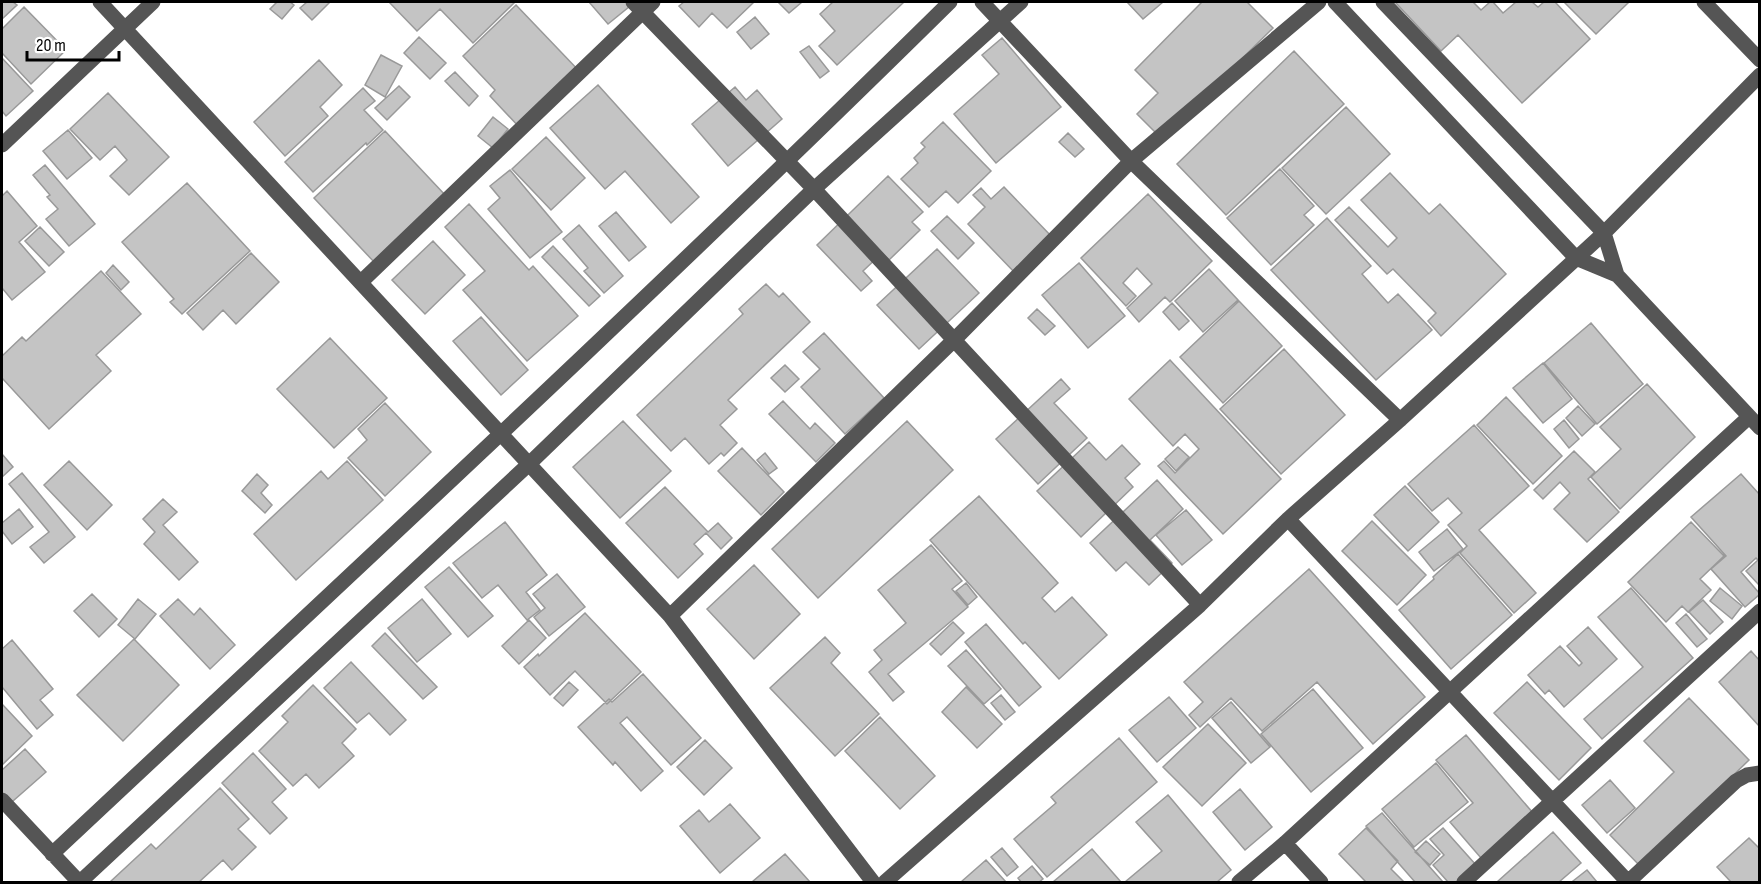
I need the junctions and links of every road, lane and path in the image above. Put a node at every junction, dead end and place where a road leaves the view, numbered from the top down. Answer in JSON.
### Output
{"nodes":[{"id":1,"x":100,"y":2,"type":"edge"},
{"id":2,"x":153,"y":2,"type":"edge"},
{"id":3,"x":950,"y":2,"type":"edge"},
{"id":4,"x":982,"y":2,"type":"edge"},
{"id":5,"x":1021,"y":2,"type":"edge"},
{"id":6,"x":1319,"y":2,"type":"edge"},
{"id":7,"x":1335,"y":2,"type":"edge"},
{"id":8,"x":1383,"y":2,"type":"edge"},
{"id":9,"x":1704,"y":2,"type":"edge"},
{"id":10,"x":643,"y":5,"type":"edge"},
{"id":11,"x":1001,"y":21,"type":"junction"},
{"id":12,"x":125,"y":28,"type":"junction"},
{"id":13,"x":1760,"y":60,"type":"edge"},
{"id":14,"x":1760,"y":75,"type":"edge"},
{"id":15,"x":2,"y":145,"type":"edge"},
{"id":16,"x":1131,"y":161,"type":"junction"},
{"id":17,"x":787,"y":162,"type":"junction"},
{"id":18,"x":814,"y":189,"type":"junction"},
{"id":19,"x":1604,"y":233,"type":"junction"},
{"id":20,"x":1576,"y":258,"type":"junction"},
{"id":21,"x":1617,"y":275,"type":"junction"},
{"id":22,"x":361,"y":282,"type":"junction"},
{"id":23,"x":954,"y":340,"type":"junction"},
{"id":24,"x":1400,"y":420,"type":"junction"},
{"id":25,"x":1754,"y":422,"type":"edge"},
{"id":26,"x":502,"y":434,"type":"junction"},
{"id":27,"x":529,"y":464,"type":"junction"},
{"id":28,"x":1288,"y":519,"type":"junction"},
{"id":29,"x":1200,"y":604,"type":"junction"},
{"id":30,"x":1760,"y":611,"type":"edge"},
{"id":31,"x":670,"y":616,"type":"junction"},
{"id":32,"x":1449,"y":692,"type":"junction"},
{"id":33,"x":1760,"y":773,"type":"edge"},
{"id":34,"x":2,"y":800,"type":"edge"},
{"id":35,"x":1552,"y":801,"type":"junction"},
{"id":36,"x":1285,"y":843,"type":"junction"},
{"id":37,"x":52,"y":854,"type":"junction"},
{"id":38,"x":79,"y":882,"type":"edge"},
{"id":39,"x":873,"y":882,"type":"edge"},
{"id":40,"x":885,"y":882,"type":"edge"},
{"id":41,"x":1239,"y":882,"type":"edge"},
{"id":42,"x":1321,"y":882,"type":"edge"},
{"id":43,"x":1464,"y":882,"type":"edge"},
{"id":44,"x":1628,"y":882,"type":"edge"}],
"edges":[{"from":1,"to":12,"type":"street"},
{"from":2,"to":12,"type":"street"},
{"from":3,"to":17,"type":"street"},
{"from":4,"to":11,"type":"street"},
{"from":5,"to":11,"type":"street"},
{"from":6,"to":16,"type":"street"},
{"from":7,"to":20,"type":"street"},
{"from":8,"to":19,"type":"street"},
{"from":9,"to":13,"type":"street"},
{"from":10,"to":17,"type":"street"},
{"from":10,"to":22,"type":"street"},
{"from":11,"to":16,"type":"street"},
{"from":11,"to":18,"type":"street"},
{"from":12,"to":15,"type":"street"},
{"from":12,"to":22,"type":"street"},
{"from":14,"to":19,"type":"street"},
{"from":16,"to":23,"type":"street"},
{"from":16,"to":24,"type":"street"},
{"from":17,"to":18,"type":"street"},
{"from":17,"to":26,"type":"street"},
{"from":18,"to":23,"type":"street"},
{"from":18,"to":27,"type":"street"},
{"from":19,"to":20,"type":"street"},
{"from":19,"to":21,"type":"street"},
{"from":20,"to":21,"type":"street"},
{"from":20,"to":24,"type":"street"},
{"from":21,"to":25,"type":"street"},
{"from":22,"to":26,"type":"street"},
{"from":23,"to":29,"type":"street"},
{"from":23,"to":31,"type":"street"},
{"from":24,"to":28,"type":"street"},
{"from":25,"to":32,"type":"street"},
{"from":26,"to":27,"type":"street"},
{"from":26,"to":37,"type":"street"},
{"from":27,"to":31,"type":"street"},
{"from":27,"to":38,"type":"street"},
{"from":28,"to":29,"type":"street"},
{"from":28,"to":32,"type":"street"},
{"from":29,"to":40,"type":"street"},
{"from":30,"to":35,"type":"street"},
{"from":31,"to":39,"type":"street"},
{"from":32,"to":35,"type":"street"},
{"from":32,"to":36,"type":"street"},
{"from":33,"to":44,"type":"street"},
{"from":34,"to":37,"type":"street"},
{"from":35,"to":43,"type":"street"},
{"from":35,"to":44,"type":"street"},
{"from":36,"to":41,"type":"street"},
{"from":36,"to":42,"type":"street"},
{"from":37,"to":38,"type":"street"}]}
